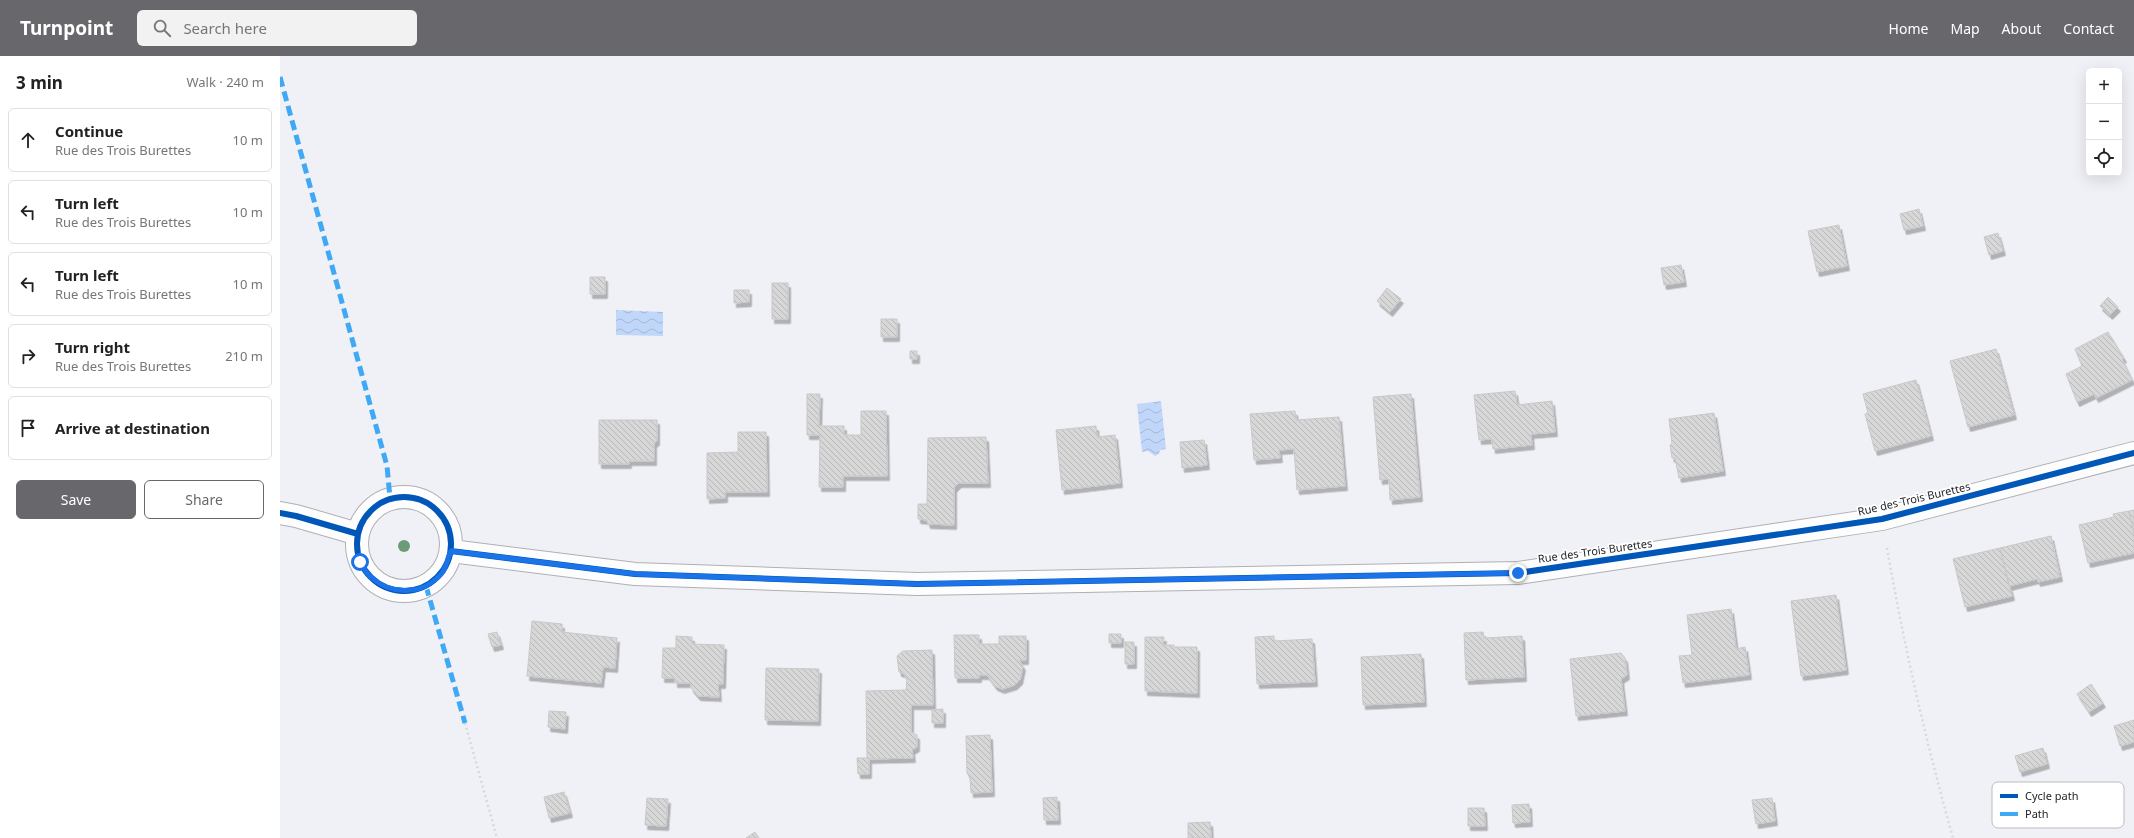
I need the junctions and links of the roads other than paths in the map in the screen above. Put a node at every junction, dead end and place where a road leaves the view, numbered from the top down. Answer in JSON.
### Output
{"nodes":[{"id":1,"x":2134,"y":453,"type":"edge"},
{"id":2,"x":280,"y":514,"type":"edge"},
{"id":3,"x":358,"y":534,"type":"junction"},
{"id":4,"x":451,"y":551,"type":"junction"}],
"edges":[{"from":1,"to":4,"type":"street","name":"Rue des Trois Burettes"},
{"from":2,"to":3,"type":"street"},
{"from":3,"to":4,"type":"street"},
{"from":3,"to":4,"type":"street"}]}
